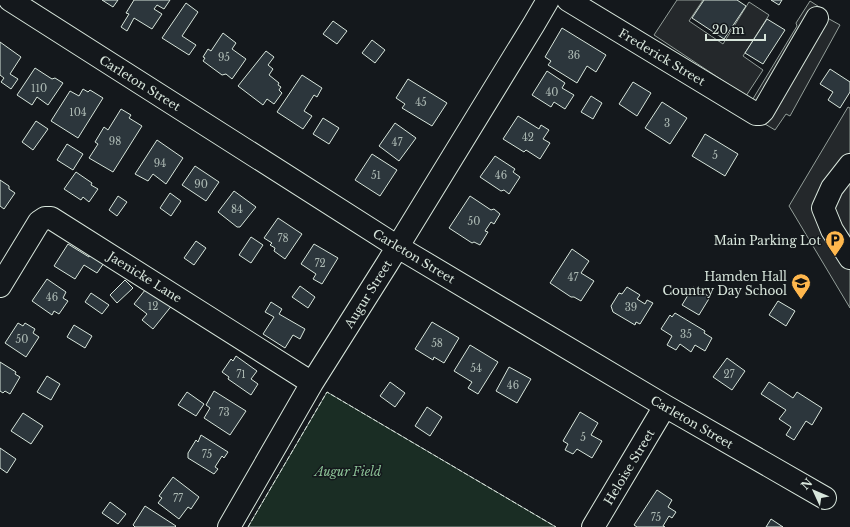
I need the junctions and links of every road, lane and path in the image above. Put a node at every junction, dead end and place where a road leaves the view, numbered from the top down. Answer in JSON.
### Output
{"nodes":[{"id":1,"x":10,"y":0,"type":"edge"},
{"id":2,"x":548,"y":0,"type":"edge"},
{"id":3,"x":568,"y":0,"type":"edge"},
{"id":4,"x":817,"y":18,"type":"dead end"},
{"id":5,"x":850,"y":165,"type":"edge"},
{"id":6,"x":398,"y":247,"type":"junction"},
{"id":7,"x":850,"y":258,"type":"edge"},
{"id":8,"x":0,"y":286,"type":"edge"},
{"id":9,"x":312,"y":383,"type":"junction"},
{"id":10,"x":664,"y":406,"type":"junction"},
{"id":11,"x":825,"y":498,"type":"dead end"},
{"id":12,"x":229,"y":527,"type":"edge"},
{"id":13,"x":593,"y":527,"type":"edge"}],
"edges":[{"from":1,"to":6,"type":"street","name":"Carleton Street"},
{"from":2,"to":6,"type":"street","name":"Augur Street"},
{"from":3,"to":4,"type":"street","name":"Frederick Street"},
{"from":5,"to":7,"type":"street"},
{"from":6,"to":9,"type":"street","name":"Augur Street"},
{"from":6,"to":10,"type":"street","name":"Carleton Street"},
{"from":8,"to":9,"type":"street","name":"Jaenicke Lane"},
{"from":9,"to":12,"type":"street","name":"Augur Street"},
{"from":10,"to":11,"type":"street","name":"Carleton Street"},
{"from":10,"to":13,"type":"street","name":"Heloise Street"}]}
